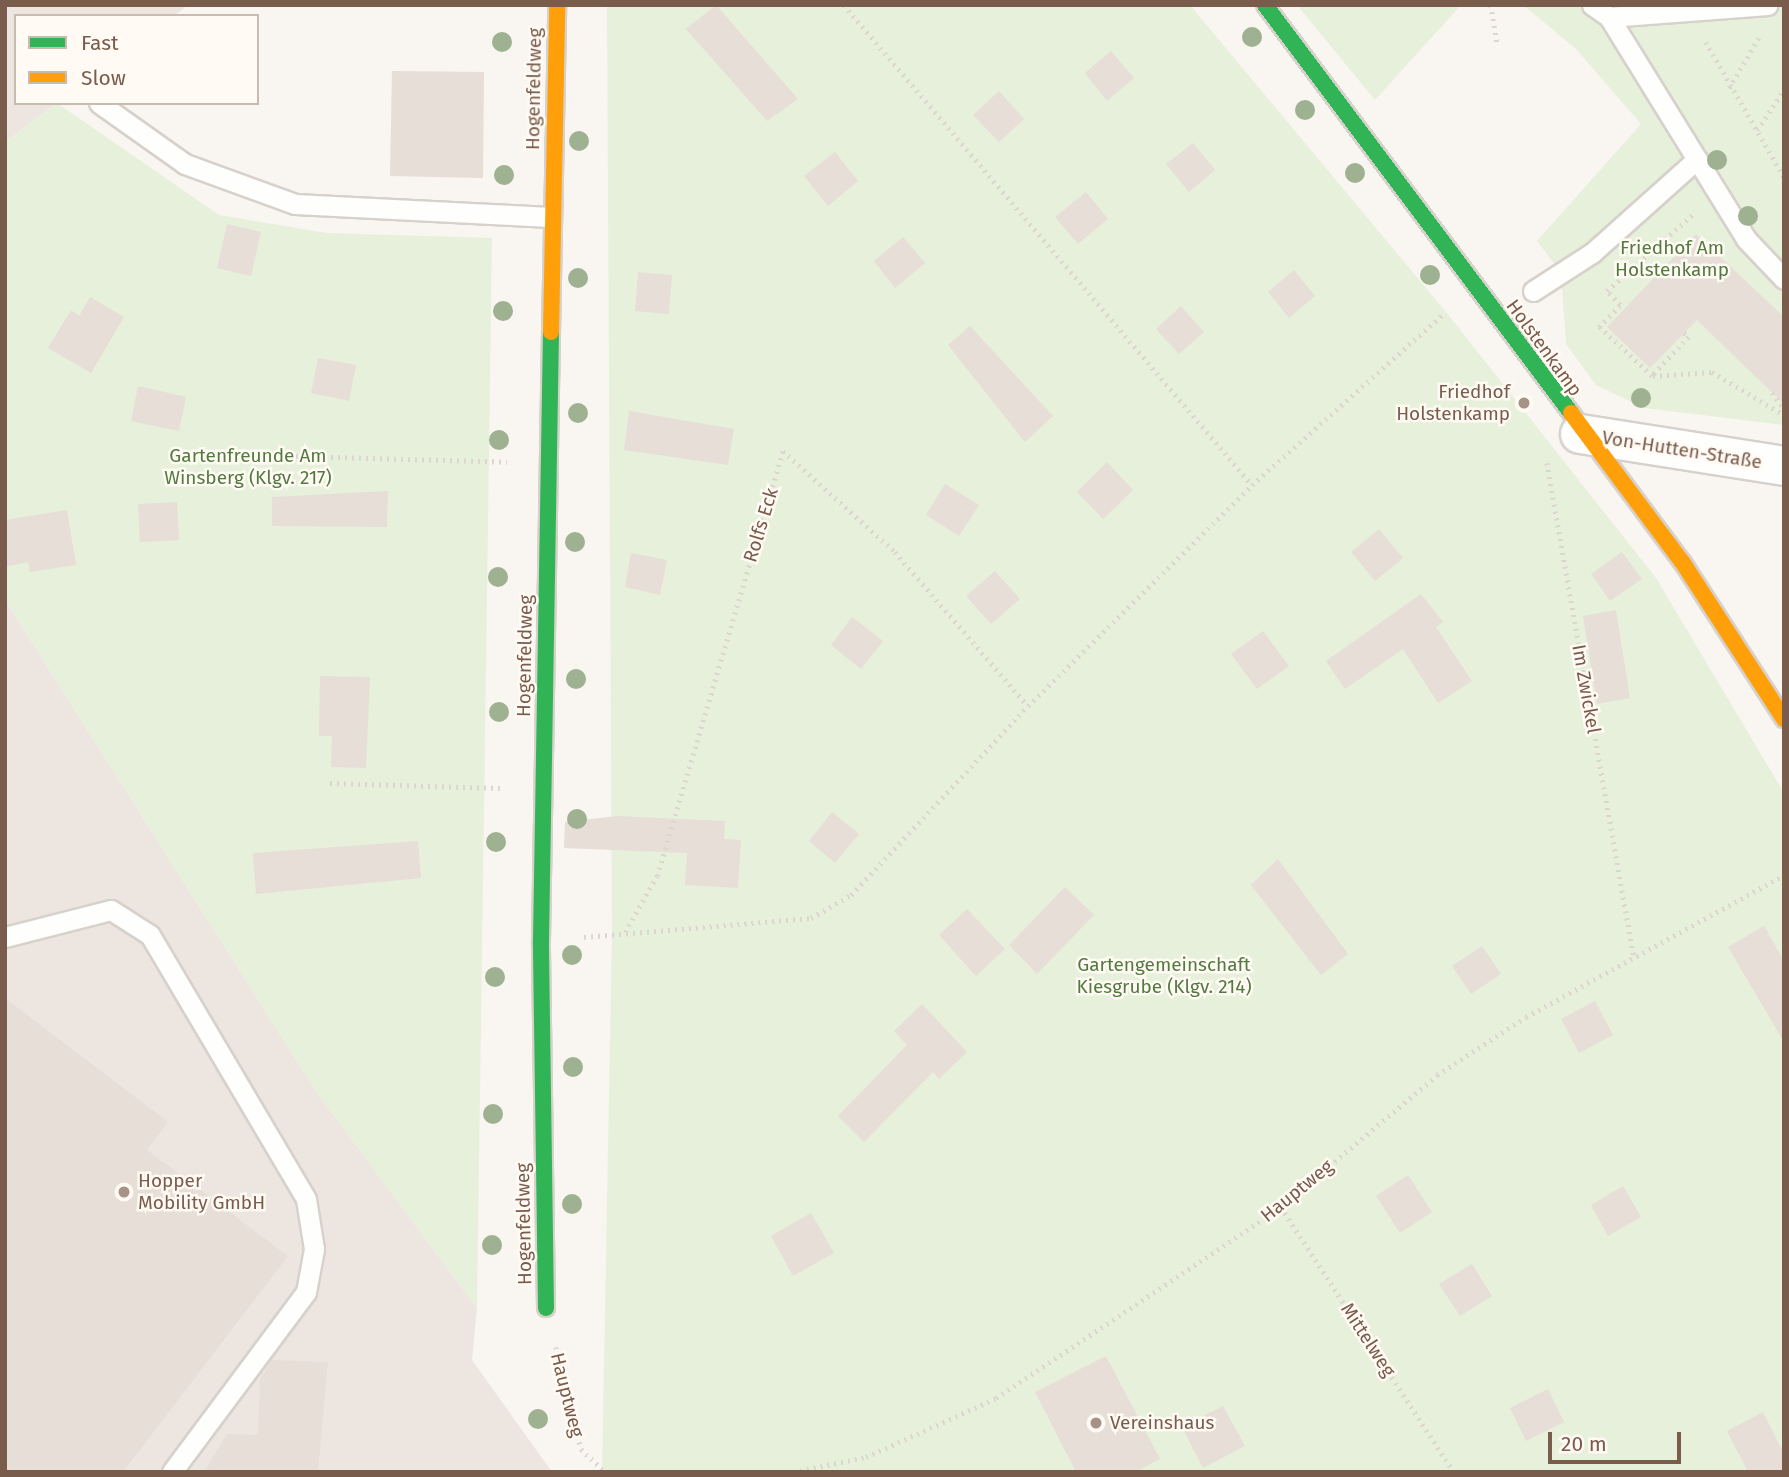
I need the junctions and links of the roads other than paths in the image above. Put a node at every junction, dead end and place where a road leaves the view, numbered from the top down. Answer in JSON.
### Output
{"nodes":[{"id":1,"x":557,"y":5,"type":"edge"},
{"id":2,"x":1265,"y":5,"type":"edge"},
{"id":3,"x":1592,"y":5,"type":"edge"},
{"id":4,"x":1768,"y":5,"type":"edge"},
{"id":5,"x":1609,"y":17,"type":"junction"},
{"id":6,"x":102,"y":105,"type":"edge"},
{"id":7,"x":1697,"y":159,"type":"junction"},
{"id":8,"x":551,"y":217,"type":"junction"},
{"id":9,"x":1784,"y":279,"type":"edge"},
{"id":10,"x":1532,"y":290,"type":"dead end"},
{"id":11,"x":1580,"y":434,"type":"junction"},
{"id":12,"x":1784,"y":466,"type":"edge"},
{"id":13,"x":1784,"y":719,"type":"edge"},
{"id":14,"x":5,"y":937,"type":"edge"},
{"id":15,"x":546,"y":1308,"type":"road end"},
{"id":16,"x":172,"y":1472,"type":"edge"}],
"edges":[{"from":1,"to":8,"type":"street","name":"Hogenfeldweg"},
{"from":2,"to":11,"type":"street","name":"Holstenkamp"},
{"from":3,"to":5,"type":"lane"},
{"from":4,"to":5,"type":"lane"},
{"from":5,"to":7,"type":"lane"},
{"from":6,"to":8,"type":"lane"},
{"from":7,"to":9,"type":"lane"},
{"from":7,"to":10,"type":"lane"},
{"from":8,"to":15,"type":"street","name":"Hogenfeldweg"},
{"from":11,"to":12,"type":"street","name":"Von-Hutten-Straße"},
{"from":11,"to":13,"type":"street","name":"Holstenkamp"},
{"from":14,"to":16,"type":"lane"}]}
